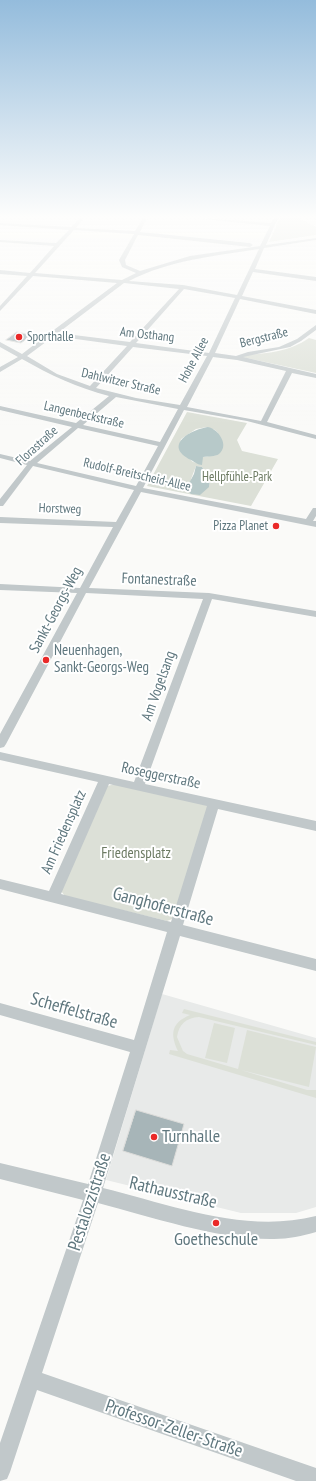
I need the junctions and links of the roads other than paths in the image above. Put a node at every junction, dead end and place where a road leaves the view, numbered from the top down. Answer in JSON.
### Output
{"nodes":[{"id":1,"x":19,"y":287,"type":"edge"},
{"id":2,"x":112,"y":287,"type":"edge"},
{"id":3,"x":183,"y":287,"type":"joint"},
{"id":4,"x":244,"y":287,"type":"edge"},
{"id":5,"x":239,"y":297,"type":"junction"},
{"id":6,"x":0,"y":309,"type":"edge"},
{"id":7,"x":316,"y":312,"type":"edge"},
{"id":8,"x":316,"y":327,"type":"edge"},
{"id":9,"x":49,"y":334,"type":"junction"},
{"id":10,"x":0,"y":344,"type":"edge"},
{"id":11,"x":131,"y":346,"type":"junction"},
{"id":12,"x":20,"y":355,"type":"junction"},
{"id":13,"x":211,"y":355,"type":"junction"},
{"id":14,"x":237,"y":358,"type":"junction"},
{"id":15,"x":0,"y":365,"type":"edge"},
{"id":16,"x":0,"y":370,"type":"edge"},
{"id":17,"x":290,"y":370,"type":"junction"},
{"id":18,"x":316,"y":376,"type":"edge"},
{"id":19,"x":91,"y":389,"type":"junction"},
{"id":20,"x":114,"y":395,"type":"junction"},
{"id":21,"x":0,"y":408,"type":"edge"},
{"id":22,"x":182,"y":408,"type":"junction"},
{"id":23,"x":263,"y":423,"type":"junction"},
{"id":24,"x":77,"y":426,"type":"junction"},
{"id":25,"x":316,"y":437,"type":"edge"},
{"id":26,"x":162,"y":445,"type":"junction"},
{"id":27,"x":0,"y":456,"type":"edge"},
{"id":28,"x":32,"y":463,"type":"junction"},
{"id":29,"x":138,"y":489,"type":"junction"},
{"id":30,"x":0,"y":504,"type":"edge"},
{"id":31,"x":316,"y":510,"type":"edge"},
{"id":32,"x":0,"y":520,"type":"edge"},
{"id":33,"x":312,"y":523,"type":"edge"},
{"id":34,"x":119,"y":525,"type":"junction"},
{"id":35,"x":0,"y":587,"type":"edge"},
{"id":36,"x":83,"y":591,"type":"junction"},
{"id":37,"x":209,"y":596,"type":"junction"},
{"id":38,"x":316,"y":614,"type":"edge"},
{"id":39,"x":0,"y":744,"type":"edge"},
{"id":40,"x":0,"y":756,"type":"edge"},
{"id":41,"x":105,"y":780,"type":"junction"},
{"id":42,"x":138,"y":787,"type":"junction"},
{"id":43,"x":214,"y":804,"type":"junction"},
{"id":44,"x":316,"y":826,"type":"edge"},
{"id":45,"x":0,"y":884,"type":"edge"},
{"id":46,"x":53,"y":898,"type":"junction"},
{"id":47,"x":175,"y":930,"type":"junction"},
{"id":48,"x":316,"y":965,"type":"edge"},
{"id":49,"x":0,"y":1009,"type":"edge"},
{"id":50,"x":138,"y":1048,"type":"junction"},
{"id":51,"x":0,"y":1171,"type":"edge"},
{"id":52,"x":93,"y":1194,"type":"junction"},
{"id":53,"x":316,"y":1224,"type":"edge"},
{"id":54,"x":32,"y":1379,"type":"junction"},
{"id":55,"x":0,"y":1472,"type":"edge"},
{"id":56,"x":316,"y":1478,"type":"edge"}],
"edges":[{"from":1,"to":6,"type":"street"},
{"from":2,"to":9,"type":"street"},
{"from":3,"to":5,"type":"street"},
{"from":3,"to":11,"type":"street"},
{"from":4,"to":5,"type":"street","name":"Hohe Allee"},
{"from":5,"to":7,"type":"street"},
{"from":5,"to":13,"type":"street","name":"Hohe Allee"},
{"from":8,"to":14,"type":"street","name":"Bergstraße"},
{"from":9,"to":11,"type":"street","name":"Am Osthang"},
{"from":9,"to":12,"type":"street"},
{"from":10,"to":12,"type":"street","name":"Dahlwitzer Straße"},
{"from":11,"to":13,"type":"street","name":"Am Osthang"},
{"from":11,"to":19,"type":"street"},
{"from":12,"to":15,"type":"street"},
{"from":12,"to":16,"type":"street"},
{"from":12,"to":19,"type":"street","name":"Dahlwitzer Straße"},
{"from":13,"to":14,"type":"street","name":"Am Osthang"},
{"from":13,"to":22,"type":"street","name":"Hohe Allee"},
{"from":14,"to":17,"type":"street","name":"Am Osthang"},
{"from":17,"to":18,"type":"street","name":"Am Osthang"},
{"from":17,"to":23,"type":"street"},
{"from":19,"to":20,"type":"street","name":"Dahlwitzer Straße"},
{"from":20,"to":22,"type":"street","name":"Dahlwitzer Straße"},
{"from":20,"to":24,"type":"street","name":"Florastraße"},
{"from":21,"to":24,"type":"street","name":"Langenbeckstraße"},
{"from":22,"to":23,"type":"street","name":"Dahlwitzer Straße"},
{"from":22,"to":26,"type":"street","name":"Hohe Allee"},
{"from":23,"to":25,"type":"street","name":"Dahlwitzer Straße"},
{"from":24,"to":26,"type":"street","name":"Langenbeckstraße"},
{"from":24,"to":28,"type":"street","name":"Florastraße"},
{"from":26,"to":29,"type":"street","name":"Hohe Allee"},
{"from":27,"to":28,"type":"street","name":"Rudolf-Breitscheid-Allee"},
{"from":28,"to":29,"type":"street","name":"Rudolf-Breitscheid-Allee"},
{"from":28,"to":30,"type":"street","name":"Florastraße"},
{"from":29,"to":33,"type":"street","name":"Rudolf-Breitscheid-Allee"},
{"from":29,"to":34,"type":"street","name":"Sankt-Georgs-Weg"},
{"from":31,"to":33,"type":"street"},
{"from":32,"to":34,"type":"street","name":"Horstweg"},
{"from":34,"to":36,"type":"street","name":"Sankt-Georgs-Weg"},
{"from":35,"to":36,"type":"street","name":"Fontanestraße"},
{"from":36,"to":37,"type":"street","name":"Fontanestraße"},
{"from":36,"to":39,"type":"street","name":"Sankt-Georgs-Weg"},
{"from":37,"to":38,"type":"street","name":"Fontanestraße"},
{"from":37,"to":42,"type":"street","name":"Am Vogelsang"},
{"from":40,"to":41,"type":"street","name":"Roseggerstraße"},
{"from":41,"to":42,"type":"street","name":"Roseggerstraße"},
{"from":41,"to":46,"type":"street","name":"Am Friedensplatz"},
{"from":42,"to":43,"type":"street","name":"Roseggerstraße"},
{"from":43,"to":44,"type":"street","name":"Roseggerstraße"},
{"from":43,"to":47,"type":"street"},
{"from":45,"to":46,"type":"street","name":"Ganghoferstraße"},
{"from":46,"to":47,"type":"street","name":"Ganghoferstraße"},
{"from":47,"to":48,"type":"street","name":"Ganghoferstraße"},
{"from":47,"to":50,"type":"street","name":"Pestalozzistraße"},
{"from":49,"to":50,"type":"street","name":"Scheffelstraße"},
{"from":50,"to":52,"type":"street","name":"Pestalozzistraße"},
{"from":51,"to":52,"type":"street","name":"Rathausstraße"},
{"from":52,"to":53,"type":"street","name":"Rathausstraße"},
{"from":52,"to":54,"type":"street","name":"Pestalozzistraße"},
{"from":54,"to":55,"type":"street","name":"Pestalozzistraße"},
{"from":54,"to":56,"type":"street","name":"Professor-Zeller-Straße"}]}
